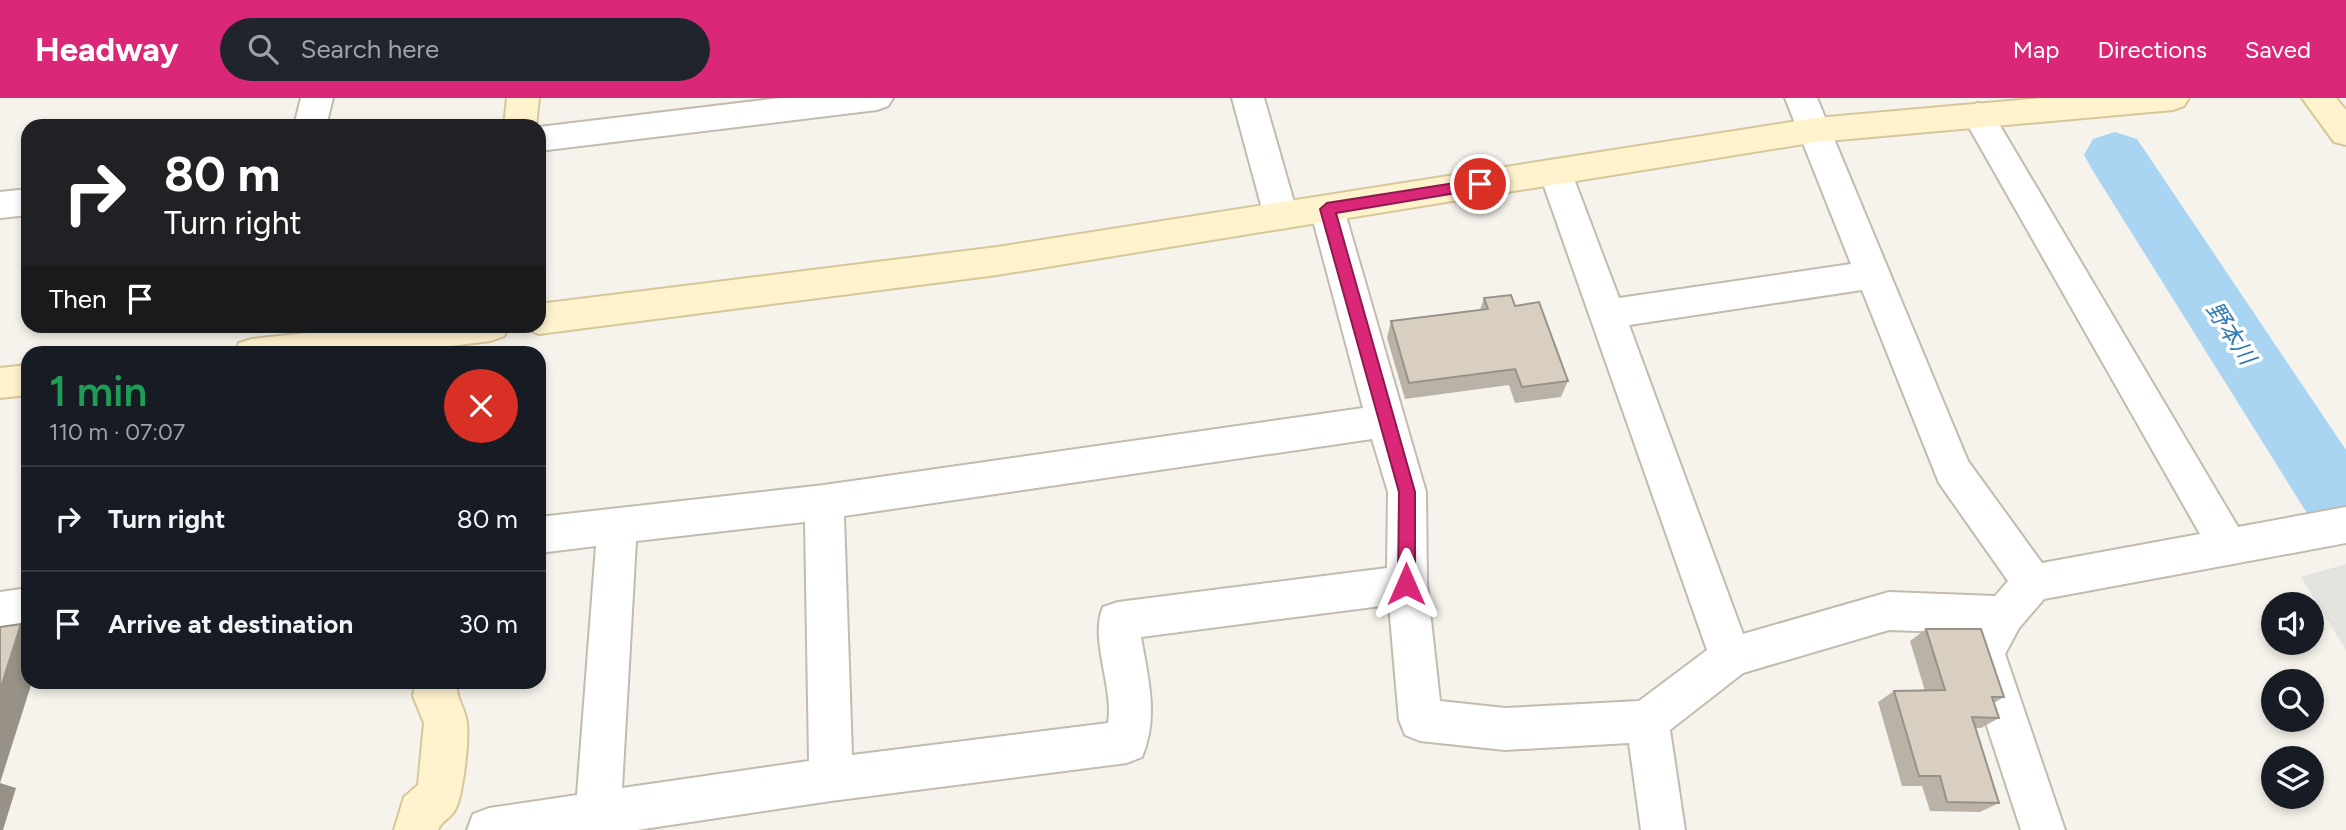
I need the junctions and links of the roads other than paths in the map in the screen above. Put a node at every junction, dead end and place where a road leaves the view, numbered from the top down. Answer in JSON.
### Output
{"nodes":[{"id":1,"x":317,"y":98,"type":"edge"},
{"id":2,"x":523,"y":98,"type":"edge"},
{"id":3,"x":877,"y":98,"type":"edge"},
{"id":4,"x":1248,"y":98,"type":"edge"},
{"id":5,"x":2173,"y":98,"type":"edge"},
{"id":6,"x":2318,"y":98,"type":"edge"},
{"id":7,"x":2055,"y":103,"type":"edge"},
{"id":8,"x":783,"y":104,"type":"edge"},
{"id":9,"x":1808,"y":114,"type":"edge"},
{"id":10,"x":1978,"y":116,"type":"junction"},
{"id":11,"x":312,"y":119,"type":"edge"},
{"id":12,"x":521,"y":119,"type":"edge"},
{"id":13,"x":2346,"y":133,"type":"edge"},
{"id":14,"x":546,"y":138,"type":"edge"},
{"id":15,"x":1556,"y":172,"type":"junction"},
{"id":16,"x":21,"y":203,"type":"edge"},
{"id":17,"x":0,"y":205,"type":"edge"},
{"id":18,"x":1327,"y":209,"type":"junction"},
{"id":19,"x":1280,"y":216,"type":"junction"},
{"id":20,"x":1872,"y":275,"type":"junction"},
{"id":21,"x":1607,"y":314,"type":"junction"},
{"id":22,"x":546,"y":318,"type":"edge"},
{"id":23,"x":432,"y":333,"type":"edge"},
{"id":24,"x":321,"y":346,"type":"edge"},
{"id":25,"x":21,"y":381,"type":"edge"},
{"id":26,"x":0,"y":383,"type":"edge"},
{"id":27,"x":1385,"y":421,"type":"junction"},
{"id":28,"x":824,"y":502,"type":"junction"},
{"id":29,"x":617,"y":526,"type":"junction"},
{"id":30,"x":2340,"y":526,"type":"edge"},
{"id":31,"x":546,"y":534,"type":"edge"},
{"id":32,"x":2228,"y":546,"type":"junction"},
{"id":33,"x":2033,"y":583,"type":"junction"},
{"id":34,"x":1406,"y":584,"type":"junction"},
{"id":35,"x":21,"y":608,"type":"edge"},
{"id":36,"x":0,"y":611,"type":"edge"},
{"id":37,"x":2004,"y":615,"type":"junction"},
{"id":38,"x":1731,"y":657,"type":"junction"},
{"id":39,"x":435,"y":689,"type":"edge"},
{"id":40,"x":1647,"y":721,"type":"junction"},
{"id":41,"x":831,"y":779,"type":"junction"},
{"id":42,"x":598,"y":812,"type":"junction"},
{"id":43,"x":416,"y":830,"type":"edge"},
{"id":44,"x":489,"y":830,"type":"edge"},
{"id":45,"x":1663,"y":830,"type":"edge"},
{"id":46,"x":2043,"y":830,"type":"edge"}],
"edges":[{"from":1,"to":11,"type":"street"},
{"from":2,"to":12,"type":"street"},
{"from":3,"to":8,"type":"street"},
{"from":4,"to":19,"type":"street"},
{"from":5,"to":7,"type":"street"},
{"from":6,"to":13,"type":"street"},
{"from":7,"to":10,"type":"street"},
{"from":8,"to":14,"type":"street"},
{"from":9,"to":10,"type":"street"},
{"from":9,"to":15,"type":"street"},
{"from":9,"to":20,"type":"street"},
{"from":10,"to":32,"type":"street"},
{"from":15,"to":18,"type":"street"},
{"from":15,"to":21,"type":"street"},
{"from":16,"to":17,"type":"street"},
{"from":18,"to":19,"type":"street"},
{"from":18,"to":27,"type":"street"},
{"from":19,"to":22,"type":"street"},
{"from":20,"to":21,"type":"street"},
{"from":20,"to":33,"type":"street"},
{"from":21,"to":38,"type":"street"},
{"from":23,"to":24,"type":"street"},
{"from":25,"to":26,"type":"street"},
{"from":27,"to":28,"type":"street"},
{"from":27,"to":34,"type":"street"},
{"from":28,"to":29,"type":"street"},
{"from":28,"to":41,"type":"street"},
{"from":29,"to":31,"type":"street"},
{"from":29,"to":42,"type":"street"},
{"from":30,"to":32,"type":"street"},
{"from":32,"to":33,"type":"street"},
{"from":33,"to":37,"type":"street"},
{"from":34,"to":40,"type":"street"},
{"from":34,"to":41,"type":"street"},
{"from":35,"to":36,"type":"street"},
{"from":37,"to":38,"type":"street"},
{"from":37,"to":46,"type":"street"},
{"from":38,"to":40,"type":"street"},
{"from":39,"to":43,"type":"street"},
{"from":40,"to":45,"type":"street"},
{"from":41,"to":42,"type":"street"},
{"from":42,"to":44,"type":"street"}]}
